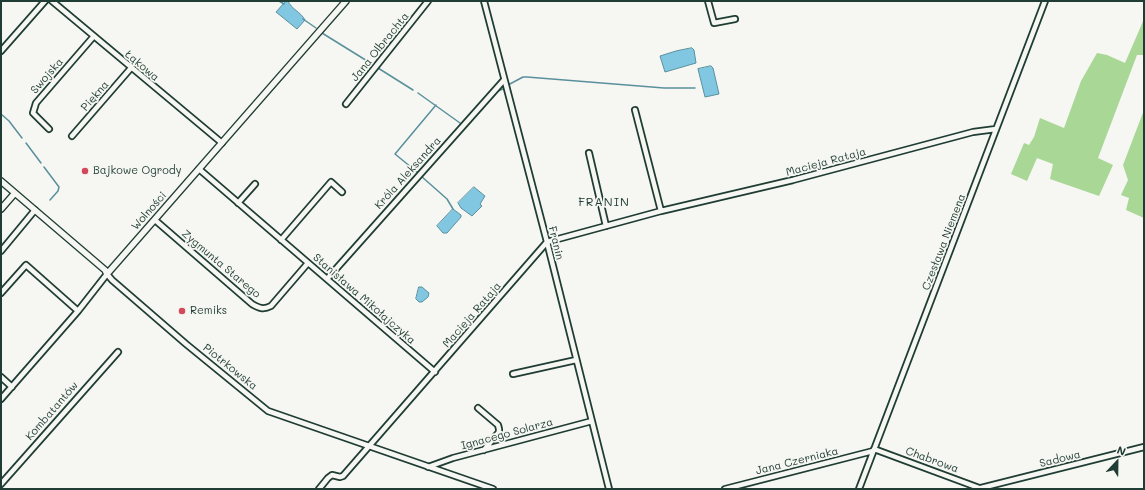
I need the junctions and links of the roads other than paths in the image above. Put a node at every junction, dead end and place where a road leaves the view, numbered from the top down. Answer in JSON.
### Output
{"nodes":[{"id":1,"x":45,"y":1,"type":"edge"},
{"id":2,"x":52,"y":1,"type":"edge"},
{"id":3,"x":346,"y":1,"type":"edge"},
{"id":4,"x":428,"y":1,"type":"edge"},
{"id":5,"x":484,"y":1,"type":"edge"},
{"id":6,"x":708,"y":1,"type":"edge"},
{"id":7,"x":1045,"y":1,"type":"edge"},
{"id":8,"x":735,"y":19,"type":"dead end"},
{"id":9,"x":94,"y":36,"type":"junction"},
{"id":10,"x":1,"y":52,"type":"edge"},
{"id":11,"x":131,"y":68,"type":"junction"},
{"id":12,"x":504,"y":80,"type":"junction"},
{"id":13,"x":346,"y":104,"type":"dead end"},
{"id":14,"x":635,"y":110,"type":"dead end"},
{"id":15,"x":50,"y":129,"type":"dead end"},
{"id":16,"x":996,"y":129,"type":"junction"},
{"id":17,"x":72,"y":136,"type":"dead end"},
{"id":18,"x":222,"y":143,"type":"junction"},
{"id":19,"x":588,"y":153,"type":"dead end"},
{"id":20,"x":199,"y":169,"type":"junction"},
{"id":21,"x":1,"y":181,"type":"edge"},
{"id":22,"x":255,"y":184,"type":"dead end"},
{"id":23,"x":342,"y":192,"type":"dead end"},
{"id":24,"x":15,"y":193,"type":"junction"},
{"id":25,"x":238,"y":203,"type":"junction"},
{"id":26,"x":1,"y":209,"type":"edge"},
{"id":27,"x":35,"y":210,"type":"junction"},
{"id":28,"x":661,"y":211,"type":"junction"},
{"id":29,"x":155,"y":220,"type":"junction"},
{"id":30,"x":606,"y":226,"type":"junction"},
{"id":31,"x":281,"y":240,"type":"junction"},
{"id":32,"x":547,"y":242,"type":"junction"},
{"id":33,"x":1,"y":251,"type":"edge"},
{"id":34,"x":308,"y":263,"type":"junction"},
{"id":35,"x":107,"y":274,"type":"junction"},
{"id":36,"x":327,"y":279,"type":"junction"},
{"id":37,"x":1,"y":293,"type":"edge"},
{"id":38,"x":78,"y":311,"type":"junction"},
{"id":39,"x":118,"y":352,"type":"dead end"},
{"id":40,"x":576,"y":360,"type":"junction"},
{"id":41,"x":435,"y":372,"type":"junction"},
{"id":42,"x":513,"y":374,"type":"dead end"},
{"id":43,"x":1,"y":376,"type":"edge"},
{"id":44,"x":12,"y":387,"type":"junction"},
{"id":45,"x":1,"y":399,"type":"edge"},
{"id":46,"x":478,"y":408,"type":"dead end"},
{"id":47,"x":592,"y":421,"type":"junction"},
{"id":48,"x":369,"y":446,"type":"junction"},
{"id":49,"x":1144,"y":447,"type":"edge"},
{"id":50,"x":484,"y":450,"type":"junction"},
{"id":51,"x":874,"y":450,"type":"junction"},
{"id":52,"x":428,"y":467,"type":"junction"},
{"id":53,"x":1,"y":484,"type":"edge"},
{"id":54,"x":319,"y":489,"type":"edge"},
{"id":55,"x":493,"y":489,"type":"edge"},
{"id":56,"x":609,"y":489,"type":"edge"},
{"id":57,"x":725,"y":489,"type":"edge"},
{"id":58,"x":859,"y":489,"type":"edge"},
{"id":59,"x":982,"y":489,"type":"edge"}],
"edges":[{"from":1,"to":10,"type":"street"},
{"from":2,"to":9,"type":"street","name":"Łąkowa"},
{"from":3,"to":18,"type":"street","name":"Wolności"},
{"from":4,"to":13,"type":"street","name":"Jana Olbrachta"},
{"from":5,"to":12,"type":"street","name":"Franin"},
{"from":6,"to":8,"type":"street"},
{"from":7,"to":16,"type":"street","name":"Czesława Niemena"},
{"from":9,"to":11,"type":"street","name":"Łąkowa"},
{"from":9,"to":15,"type":"street","name":"Swojska"},
{"from":11,"to":17,"type":"street","name":"Piękna"},
{"from":11,"to":18,"type":"street","name":"Łąkowa"},
{"from":12,"to":32,"type":"street","name":"Franin"},
{"from":12,"to":36,"type":"street","name":"Króla Aleksandra"},
{"from":14,"to":28,"type":"street"},
{"from":16,"to":28,"type":"street","name":"Macieja Rataja"},
{"from":16,"to":51,"type":"street","name":"Czesława Niemena"},
{"from":18,"to":20,"type":"street","name":"Wolności"},
{"from":19,"to":30,"type":"street"},
{"from":20,"to":25,"type":"street","name":"Stanisława Mikołajczyka"},
{"from":20,"to":29,"type":"street","name":"Wolności"},
{"from":21,"to":24,"type":"street","name":"Piotrkowska"},
{"from":22,"to":25,"type":"street"},
{"from":23,"to":31,"type":"street"},
{"from":24,"to":26,"type":"street"},
{"from":24,"to":27,"type":"street","name":"Piotrkowska"},
{"from":25,"to":31,"type":"street","name":"Stanisława Mikołajczyka"},
{"from":27,"to":33,"type":"street"},
{"from":27,"to":35,"type":"street","name":"Piotrkowska"},
{"from":28,"to":30,"type":"street","name":"Macieja Rataja"},
{"from":29,"to":34,"type":"street","name":"Zygmunta Starego"},
{"from":29,"to":35,"type":"street","name":"Wolności"},
{"from":30,"to":32,"type":"street","name":"Macieja Rataja"},
{"from":31,"to":34,"type":"street","name":"Stanisława Mikołajczyka"},
{"from":32,"to":40,"type":"street","name":"Franin"},
{"from":32,"to":41,"type":"street","name":"Macieja Rataja"},
{"from":34,"to":36,"type":"street","name":"Stanisława Mikołajczyka"},
{"from":35,"to":38,"type":"street","name":"Wolności"},
{"from":35,"to":48,"type":"street","name":"Piotrkowska"},
{"from":36,"to":41,"type":"street","name":"Stanisława Mikołajczyka"},
{"from":37,"to":38,"type":"street"},
{"from":38,"to":44,"type":"street","name":"Wolności"},
{"from":39,"to":53,"type":"street","name":"Kombatantów"},
{"from":40,"to":42,"type":"street"},
{"from":40,"to":47,"type":"street","name":"Franin"},
{"from":41,"to":48,"type":"street","name":"Macieja Rataja"},
{"from":43,"to":44,"type":"street"},
{"from":44,"to":45,"type":"street","name":"Wolności"},
{"from":46,"to":50,"type":"street"},
{"from":47,"to":50,"type":"street","name":"Ignacego Solarza"},
{"from":47,"to":56,"type":"street","name":"Franin"},
{"from":48,"to":52,"type":"street","name":"Piotrkowska"},
{"from":48,"to":54,"type":"street","name":"Macieja Rataja"},
{"from":49,"to":59,"type":"street","name":"Sadowa"},
{"from":50,"to":52,"type":"street","name":"Ignacego Solarza"},
{"from":51,"to":57,"type":"street","name":"Jana Czerniaka"},
{"from":51,"to":58,"type":"street","name":"Czesława Niemena"},
{"from":51,"to":59,"type":"street","name":"Chabrowa"},
{"from":52,"to":55,"type":"street","name":"Piotrkowska"}]}
